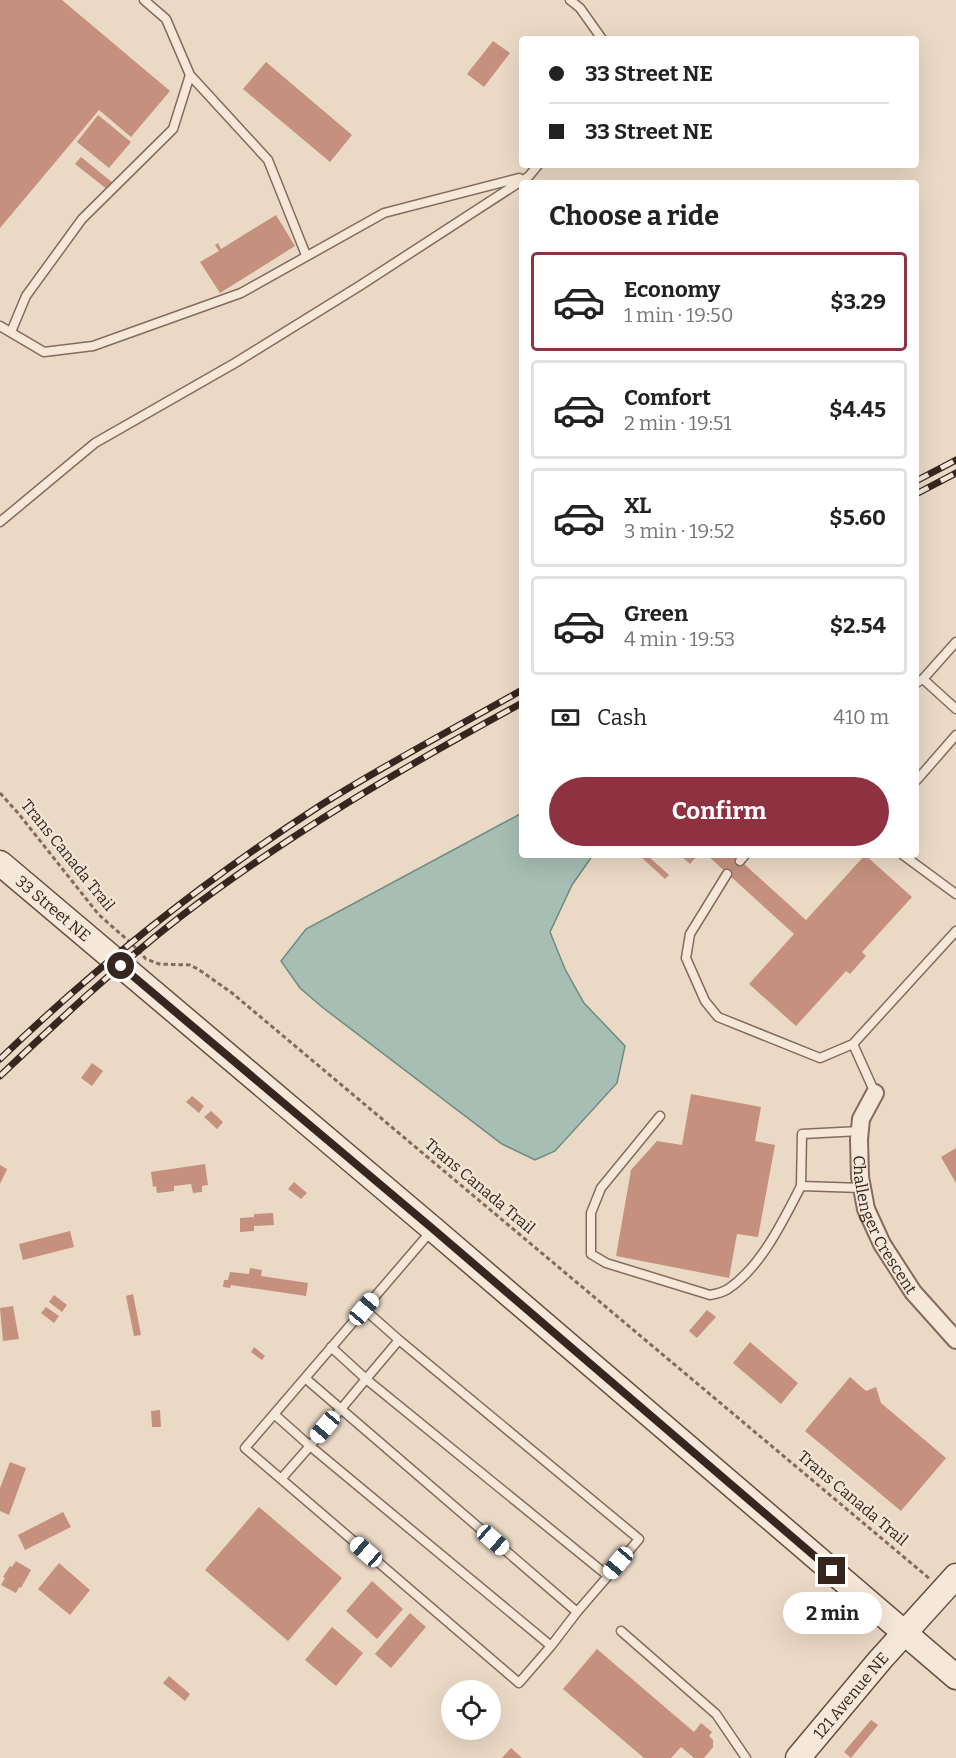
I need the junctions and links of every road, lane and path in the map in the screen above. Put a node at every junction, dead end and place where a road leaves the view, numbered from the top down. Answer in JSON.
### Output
{"nodes":[{"id":1,"x":144,"y":0,"type":"edge"},
{"id":2,"x":570,"y":0,"type":"edge"},
{"id":3,"x":600,"y":36,"type":"edge"},
{"id":4,"x":190,"y":75,"type":"junction"},
{"id":5,"x":536,"y":168,"type":"edge"},
{"id":6,"x":529,"y":176,"type":"junction"},
{"id":7,"x":523,"y":180,"type":"edge"},
{"id":8,"x":519,"y":183,"type":"edge"},
{"id":9,"x":306,"y":255,"type":"junction"},
{"id":10,"x":0,"y":326,"type":"edge"},
{"id":11,"x":11,"y":332,"type":"junction"},
{"id":12,"x":0,"y":522,"type":"edge"},
{"id":13,"x":956,"y":642,"type":"edge"},
{"id":14,"x":920,"y":681,"type":"edge"},
{"id":15,"x":956,"y":709,"type":"edge"},
{"id":16,"x":956,"y":735,"type":"edge"},
{"id":17,"x":919,"y":778,"type":"edge"},
{"id":18,"x":0,"y":793,"type":"edge"},
{"id":19,"x":907,"y":858,"type":"edge"},
{"id":20,"x":0,"y":863,"type":"edge"},
{"id":21,"x":727,"y":874,"type":"dead end"},
{"id":22,"x":956,"y":894,"type":"edge"},
{"id":23,"x":956,"y":931,"type":"edge"},
{"id":24,"x":853,"y":1044,"type":"junction"},
{"id":25,"x":875,"y":1093,"type":"joint"},
{"id":26,"x":660,"y":1116,"type":"dead end"},
{"id":27,"x":860,"y":1131,"type":"junction"},
{"id":28,"x":801,"y":1186,"type":"junction"},
{"id":29,"x":862,"y":1188,"type":"junction"},
{"id":30,"x":433,"y":1229,"type":"junction"},
{"id":31,"x":364,"y":1309,"type":"junction"},
{"id":32,"x":399,"y":1340,"type":"junction"},
{"id":33,"x":956,"y":1340,"type":"edge"},
{"id":34,"x":331,"y":1347,"type":"junction"},
{"id":35,"x":305,"y":1377,"type":"junction"},
{"id":36,"x":366,"y":1379,"type":"junction"},
{"id":37,"x":341,"y":1409,"type":"junction"},
{"id":38,"x":274,"y":1414,"type":"junction"},
{"id":39,"x":310,"y":1446,"type":"junction"},
{"id":40,"x":281,"y":1479,"type":"junction"},
{"id":41,"x":608,"y":1576,"type":"junction"},
{"id":42,"x":950,"y":1583,"type":"edge"},
{"id":43,"x":578,"y":1612,"type":"junction"},
{"id":44,"x":621,"y":1630,"type":"dead end"},
{"id":45,"x":905,"y":1633,"type":"junction"},
{"id":46,"x":551,"y":1646,"type":"junction"},
{"id":47,"x":956,"y":1677,"type":"edge"},
{"id":48,"x":746,"y":1758,"type":"edge"},
{"id":49,"x":798,"y":1758,"type":"edge"}],
"edges":[{"from":1,"to":4,"type":"lane"},
{"from":2,"to":3,"type":"lane"},
{"from":4,"to":9,"type":"lane"},
{"from":4,"to":11,"type":"lane"},
{"from":5,"to":6,"type":"lane"},
{"from":6,"to":7,"type":"lane"},
{"from":6,"to":9,"type":"lane"},
{"from":8,"to":12,"type":"lane"},
{"from":9,"to":11,"type":"lane"},
{"from":10,"to":11,"type":"lane"},
{"from":13,"to":14,"type":"lane"},
{"from":14,"to":15,"type":"lane"},
{"from":16,"to":17,"type":"lane"},
{"from":18,"to":42,"type":"path","name":"Trans Canada Trail"},
{"from":19,"to":22,"type":"lane"},
{"from":20,"to":30,"type":"street","name":"33 Street NE"},
{"from":21,"to":24,"type":"lane"},
{"from":23,"to":24,"type":"lane"},
{"from":24,"to":25,"type":"lane"},
{"from":25,"to":27,"type":"street","name":"Challenger Crescent"},
{"from":26,"to":28,"type":"lane"},
{"from":27,"to":28,"type":"lane"},
{"from":27,"to":29,"type":"street","name":"Challenger Crescent"},
{"from":28,"to":29,"type":"lane"},
{"from":29,"to":33,"type":"street","name":"Challenger Crescent"},
{"from":30,"to":31,"type":"lane"},
{"from":30,"to":45,"type":"street","name":"33 Street NE"},
{"from":31,"to":32,"type":"lane"},
{"from":31,"to":34,"type":"lane"},
{"from":32,"to":36,"type":"lane"},
{"from":32,"to":41,"type":"lane"},
{"from":34,"to":35,"type":"lane"},
{"from":34,"to":36,"type":"lane"},
{"from":35,"to":37,"type":"lane"},
{"from":35,"to":38,"type":"lane"},
{"from":36,"to":37,"type":"lane"},
{"from":36,"to":41,"type":"lane"},
{"from":37,"to":39,"type":"lane"},
{"from":37,"to":43,"type":"lane"},
{"from":38,"to":39,"type":"lane"},
{"from":38,"to":40,"type":"lane"},
{"from":39,"to":40,"type":"lane"},
{"from":39,"to":46,"type":"lane"},
{"from":40,"to":46,"type":"lane"},
{"from":41,"to":43,"type":"lane"},
{"from":42,"to":45,"type":"street","name":"121 Avenue NE"},
{"from":43,"to":46,"type":"lane"},
{"from":44,"to":48,"type":"lane"},
{"from":45,"to":47,"type":"street","name":"33 Street NE"},
{"from":45,"to":49,"type":"street","name":"121 Avenue NE"}]}
